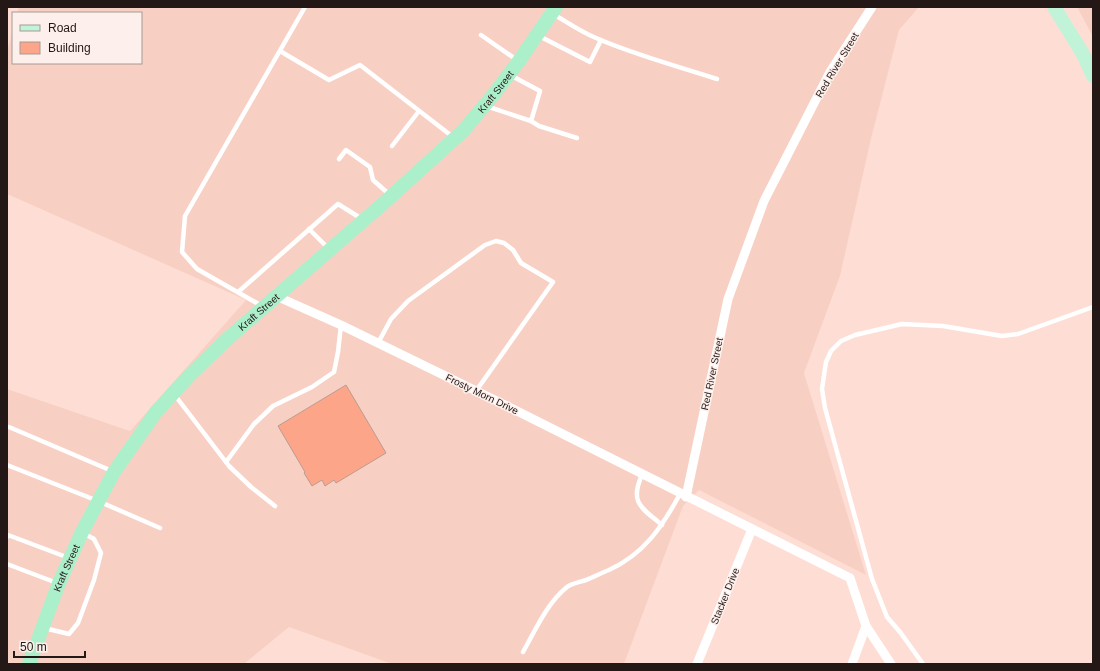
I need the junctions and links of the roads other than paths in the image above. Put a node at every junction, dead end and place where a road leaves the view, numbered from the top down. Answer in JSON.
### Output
{"nodes":[{"id":1,"x":305,"y":7,"type":"edge"},
{"id":2,"x":872,"y":7,"type":"edge"},
{"id":3,"x":1054,"y":7,"type":"edge"},
{"id":4,"x":554,"y":10,"type":"edge"},
{"id":5,"x":481,"y":35,"type":"dead end"},
{"id":6,"x":537,"y":35,"type":"junction"},
{"id":7,"x":601,"y":40,"type":"junction"},
{"id":8,"x":280,"y":51,"type":"junction"},
{"id":9,"x":519,"y":61,"type":"junction"},
{"id":10,"x":509,"y":74,"type":"junction"},
{"id":11,"x":1093,"y":76,"type":"edge"},
{"id":12,"x":717,"y":79,"type":"dead end"},
{"id":13,"x":484,"y":106,"type":"junction"},
{"id":14,"x":419,"y":111,"type":"junction"},
{"id":15,"x":531,"y":120,"type":"junction"},
{"id":16,"x":454,"y":138,"type":"junction"},
{"id":17,"x":577,"y":138,"type":"dead end"},
{"id":18,"x":392,"y":146,"type":"dead end"},
{"id":19,"x":339,"y":159,"type":"dead end"},
{"id":20,"x":392,"y":196,"type":"junction"},
{"id":21,"x":364,"y":220,"type":"junction"},
{"id":22,"x":309,"y":229,"type":"junction"},
{"id":23,"x":330,"y":250,"type":"junction"},
{"id":24,"x":238,"y":292,"type":"junction"},
{"id":25,"x":276,"y":296,"type":"junction"},
{"id":26,"x":264,"y":307,"type":"junction"},
{"id":27,"x":1093,"y":308,"type":"edge"},
{"id":28,"x":341,"y":325,"type":"junction"},
{"id":29,"x":378,"y":343,"type":"junction"},
{"id":30,"x":476,"y":391,"type":"junction"},
{"id":31,"x":173,"y":392,"type":"junction"},
{"id":32,"x":7,"y":427,"type":"edge"},
{"id":33,"x":226,"y":462,"type":"junction"},
{"id":34,"x":7,"y":465,"type":"edge"},
{"id":35,"x":114,"y":472,"type":"junction"},
{"id":36,"x":642,"y":475,"type":"junction"},
{"id":37,"x":683,"y":496,"type":"junction"},
{"id":38,"x":98,"y":500,"type":"junction"},
{"id":39,"x":275,"y":506,"type":"dead end"},
{"id":40,"x":662,"y":524,"type":"junction"},
{"id":41,"x":160,"y":528,"type":"dead end"},
{"id":42,"x":752,"y":528,"type":"junction"},
{"id":43,"x":82,"y":532,"type":"junction"},
{"id":44,"x":7,"y":538,"type":"edge"},
{"id":45,"x":69,"y":558,"type":"junction"},
{"id":46,"x":7,"y":564,"type":"edge"},
{"id":47,"x":59,"y":583,"type":"junction"},
{"id":48,"x":866,"y":626,"type":"junction"},
{"id":49,"x":43,"y":627,"type":"junction"},
{"id":50,"x":523,"y":652,"type":"dead end"},
{"id":51,"x":29,"y":664,"type":"edge"},
{"id":52,"x":697,"y":664,"type":"edge"},
{"id":53,"x":852,"y":664,"type":"edge"},
{"id":54,"x":891,"y":664,"type":"edge"},
{"id":55,"x":923,"y":664,"type":"edge"}],
"edges":[{"from":1,"to":8,"type":"lane"},
{"from":2,"to":37,"type":"street","name":"Red River Street"},
{"from":3,"to":11,"type":"main road"},
{"from":4,"to":6,"type":"highway","name":"Kraft Street"},
{"from":4,"to":7,"type":"lane"},
{"from":5,"to":9,"type":"lane"},
{"from":6,"to":7,"type":"lane"},
{"from":6,"to":9,"type":"highway","name":"Kraft Street"},
{"from":7,"to":12,"type":"lane"},
{"from":8,"to":14,"type":"lane"},
{"from":8,"to":24,"type":"lane"},
{"from":9,"to":10,"type":"highway","name":"Kraft Street"},
{"from":10,"to":13,"type":"highway","name":"Kraft Street"},
{"from":10,"to":15,"type":"lane"},
{"from":13,"to":15,"type":"lane"},
{"from":13,"to":16,"type":"highway","name":"Kraft Street"},
{"from":14,"to":16,"type":"lane"},
{"from":14,"to":18,"type":"lane"},
{"from":15,"to":17,"type":"lane"},
{"from":16,"to":20,"type":"highway","name":"Kraft Street"},
{"from":19,"to":20,"type":"lane"},
{"from":20,"to":21,"type":"highway","name":"Kraft Street"},
{"from":21,"to":22,"type":"lane"},
{"from":21,"to":23,"type":"highway","name":"Kraft Street"},
{"from":22,"to":23,"type":"lane"},
{"from":22,"to":24,"type":"lane"},
{"from":23,"to":25,"type":"highway","name":"Kraft Street"},
{"from":24,"to":26,"type":"lane"},
{"from":25,"to":26,"type":"highway","name":"Kraft Street"},
{"from":25,"to":28,"type":"street","name":"Frosty Morn Drive"},
{"from":26,"to":31,"type":"highway","name":"Kraft Street"},
{"from":27,"to":55,"type":"lane"},
{"from":28,"to":29,"type":"street","name":"Frosty Morn Drive"},
{"from":28,"to":33,"type":"lane"},
{"from":29,"to":30,"type":"street","name":"Frosty Morn Drive"},
{"from":29,"to":30,"type":"lane"},
{"from":30,"to":36,"type":"street","name":"Frosty Morn Drive"},
{"from":31,"to":33,"type":"lane"},
{"from":31,"to":35,"type":"highway","name":"Kraft Street"},
{"from":32,"to":35,"type":"lane"},
{"from":33,"to":39,"type":"lane"},
{"from":34,"to":38,"type":"lane"},
{"from":35,"to":38,"type":"highway","name":"Kraft Street"},
{"from":36,"to":37,"type":"street","name":"Frosty Morn Drive"},
{"from":36,"to":40,"type":"lane"},
{"from":37,"to":40,"type":"lane"},
{"from":37,"to":42,"type":"street"},
{"from":38,"to":41,"type":"lane"},
{"from":38,"to":43,"type":"highway","name":"Kraft Street"},
{"from":40,"to":50,"type":"lane"},
{"from":42,"to":48,"type":"street"},
{"from":42,"to":52,"type":"street","name":"Stacker Drive"},
{"from":43,"to":45,"type":"highway","name":"Kraft Street"},
{"from":43,"to":49,"type":"lane"},
{"from":44,"to":45,"type":"lane"},
{"from":45,"to":47,"type":"highway","name":"Kraft Street"},
{"from":46,"to":47,"type":"lane"},
{"from":47,"to":49,"type":"highway","name":"Kraft Street"},
{"from":48,"to":53,"type":"street"},
{"from":48,"to":54,"type":"street"},
{"from":49,"to":51,"type":"highway","name":"Kraft Street"}]}
